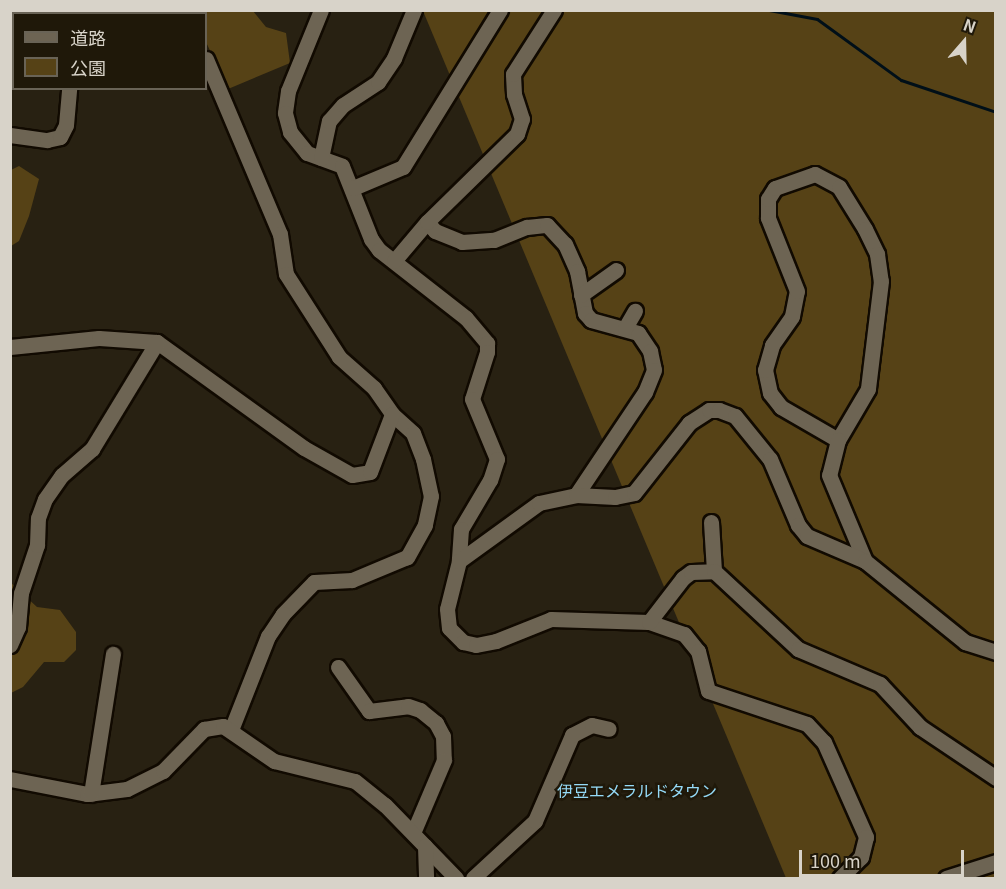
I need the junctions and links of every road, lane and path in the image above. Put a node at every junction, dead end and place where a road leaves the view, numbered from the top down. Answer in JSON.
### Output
{"nodes":[{"id":1,"x":321,"y":10,"type":"edge"},
{"id":2,"x":414,"y":10,"type":"edge"},
{"id":3,"x":500,"y":10,"type":"edge"},
{"id":4,"x":545,"y":13,"type":"edge"},
{"id":5,"x":207,"y":61,"type":"edge"},
{"id":6,"x":69,"y":90,"type":"edge"},
{"id":7,"x":10,"y":135,"type":"edge"},
{"id":8,"x":321,"y":158,"type":"junction"},
{"id":9,"x":353,"y":188,"type":"junction"},
{"id":10,"x":427,"y":222,"type":"junction"},
{"id":11,"x":393,"y":261,"type":"junction"},
{"id":12,"x":616,"y":270,"type":"dead end"},
{"id":13,"x":581,"y":295,"type":"junction"},
{"id":14,"x":635,"y":311,"type":"dead end"},
{"id":15,"x":625,"y":328,"type":"junction"},
{"id":16,"x":157,"y":342,"type":"junction"},
{"id":17,"x":10,"y":347,"type":"edge"},
{"id":18,"x":392,"y":414,"type":"junction"},
{"id":19,"x":838,"y":440,"type":"junction"},
{"id":20,"x":576,"y":495,"type":"junction"},
{"id":21,"x":711,"y":522,"type":"dead end"},
{"id":22,"x":459,"y":561,"type":"junction"},
{"id":23,"x":865,"y":561,"type":"junction"},
{"id":24,"x":714,"y":572,"type":"junction"},
{"id":25,"x":649,"y":622,"type":"junction"},
{"id":26,"x":10,"y":645,"type":"edge"},
{"id":27,"x":996,"y":652,"type":"edge"},
{"id":28,"x":113,"y":654,"type":"dead end"},
{"id":29,"x":338,"y":667,"type":"dead end"},
{"id":30,"x":609,"y":729,"type":"dead end"},
{"id":31,"x":231,"y":730,"type":"junction"},
{"id":32,"x":10,"y":768,"type":"edge"},
{"id":33,"x":996,"y":778,"type":"edge"},
{"id":34,"x":10,"y":779,"type":"edge"},
{"id":35,"x":34,"y":787,"type":"junction"},
{"id":36,"x":91,"y":794,"type":"junction"},
{"id":37,"x":413,"y":833,"type":"junction"},
{"id":38,"x":425,"y":846,"type":"junction"},
{"id":39,"x":996,"y":862,"type":"edge"},
{"id":40,"x":426,"y":879,"type":"edge"},
{"id":41,"x":456,"y":879,"type":"edge"},
{"id":42,"x":473,"y":879,"type":"edge"},
{"id":43,"x":840,"y":879,"type":"edge"},
{"id":44,"x":946,"y":879,"type":"edge"}],
"edges":[{"from":1,"to":8,"type":"street"},
{"from":2,"to":8,"type":"street"},
{"from":3,"to":9,"type":"street"},
{"from":4,"to":10,"type":"street"},
{"from":5,"to":18,"type":"street"},
{"from":6,"to":7,"type":"street"},
{"from":8,"to":9,"type":"street"},
{"from":9,"to":11,"type":"street"},
{"from":10,"to":11,"type":"street"},
{"from":10,"to":13,"type":"street"},
{"from":11,"to":22,"type":"street"},
{"from":12,"to":13,"type":"street"},
{"from":13,"to":15,"type":"street"},
{"from":14,"to":15,"type":"street"},
{"from":15,"to":20,"type":"street"},
{"from":16,"to":17,"type":"street"},
{"from":16,"to":18,"type":"street"},
{"from":16,"to":26,"type":"street"},
{"from":18,"to":31,"type":"street"},
{"from":19,"to":19,"type":"street"},
{"from":19,"to":23,"type":"street"},
{"from":20,"to":22,"type":"street"},
{"from":20,"to":23,"type":"street"},
{"from":21,"to":24,"type":"street"},
{"from":22,"to":25,"type":"street"},
{"from":23,"to":27,"type":"street"},
{"from":24,"to":25,"type":"street"},
{"from":24,"to":33,"type":"street"},
{"from":25,"to":43,"type":"street"},
{"from":28,"to":36,"type":"street"},
{"from":29,"to":37,"type":"street"},
{"from":30,"to":42,"type":"street"},
{"from":31,"to":36,"type":"street"},
{"from":31,"to":37,"type":"street"},
{"from":32,"to":35,"type":"street"},
{"from":34,"to":35,"type":"street"},
{"from":35,"to":36,"type":"street"},
{"from":37,"to":38,"type":"street"},
{"from":38,"to":40,"type":"street"},
{"from":38,"to":41,"type":"street"},
{"from":39,"to":44,"type":"street"}]}
